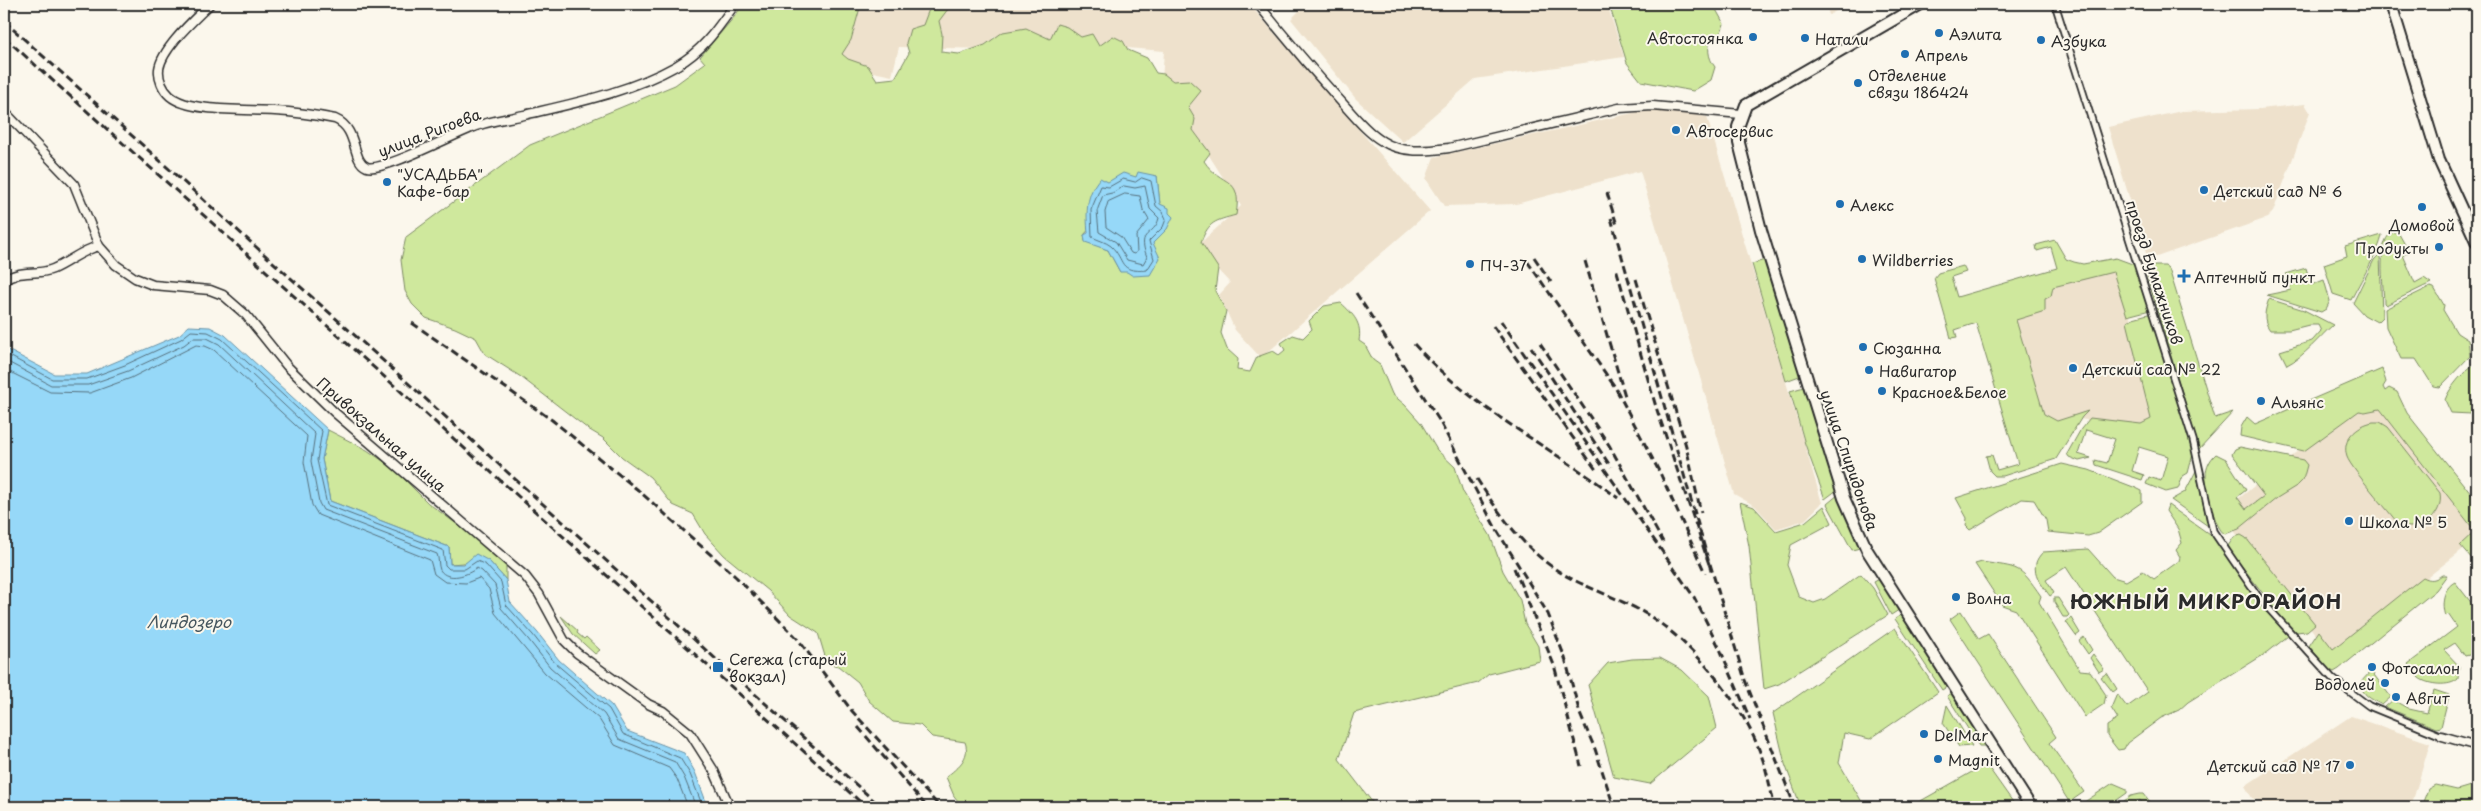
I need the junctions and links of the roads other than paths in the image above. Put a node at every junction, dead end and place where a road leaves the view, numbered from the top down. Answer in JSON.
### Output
{"nodes":[{"id":1,"x":210,"y":4,"type":"edge"},
{"id":2,"x":735,"y":4,"type":"edge"},
{"id":3,"x":1258,"y":4,"type":"edge"},
{"id":4,"x":1921,"y":4,"type":"edge"},
{"id":5,"x":2055,"y":4,"type":"edge"},
{"id":6,"x":2391,"y":4,"type":"edge"},
{"id":7,"x":4,"y":111,"type":"edge"},
{"id":8,"x":1741,"y":114,"type":"junction"},
{"id":9,"x":2477,"y":242,"type":"edge"},
{"id":10,"x":100,"y":246,"type":"junction"},
{"id":11,"x":4,"y":281,"type":"edge"},
{"id":12,"x":2442,"y":736,"type":"joint"},
{"id":13,"x":2477,"y":746,"type":"edge"},
{"id":14,"x":730,"y":807,"type":"edge"},
{"id":15,"x":2032,"y":807,"type":"edge"}],
"edges":[{"from":1,"to":2,"type":"street","name":"улица Ригоева"},
{"from":3,"to":8,"type":"street"},
{"from":4,"to":8,"type":"street"},
{"from":5,"to":12,"type":"street","name":"проезд Бумажников"},
{"from":6,"to":9,"type":"street"},
{"from":7,"to":10,"type":"street","name":"Привокзальная улица"},
{"from":8,"to":15,"type":"street","name":"улица Спиридонова"},
{"from":10,"to":11,"type":"street"},
{"from":10,"to":14,"type":"street","name":"Привокзальная улица"},
{"from":12,"to":13,"type":"street","name":"проезд Бумажников"}]}
